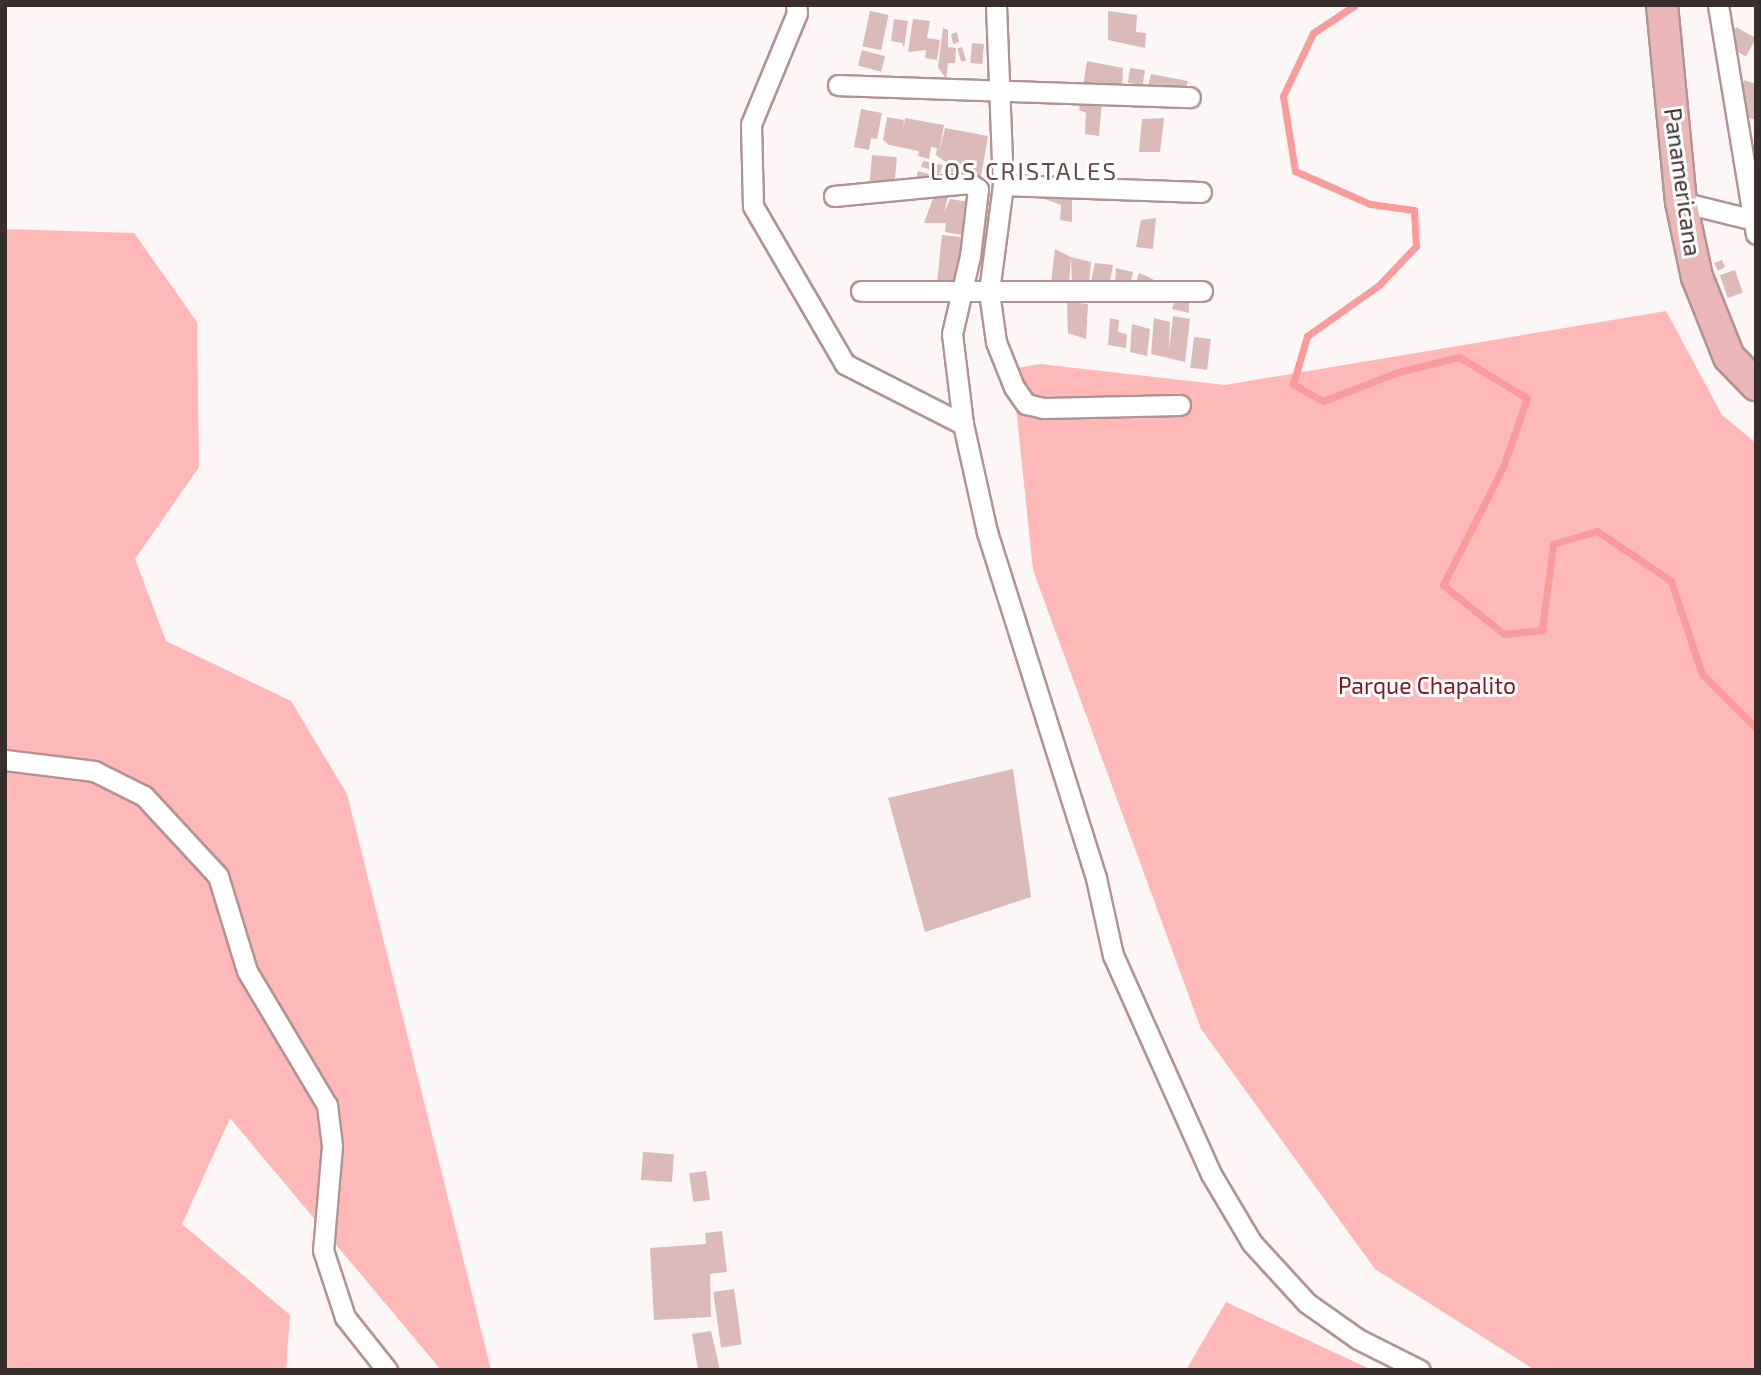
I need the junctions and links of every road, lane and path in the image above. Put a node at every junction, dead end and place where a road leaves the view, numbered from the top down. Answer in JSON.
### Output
{"nodes":[{"id":1,"x":796,"y":5,"type":"edge"},
{"id":2,"x":996,"y":5,"type":"edge"},
{"id":3,"x":1662,"y":5,"type":"edge"},
{"id":4,"x":1718,"y":5,"type":"edge"},
{"id":5,"x":838,"y":85,"type":"dead end"},
{"id":6,"x":1002,"y":89,"type":"junction"},
{"id":7,"x":1190,"y":97,"type":"dead end"},
{"id":8,"x":1003,"y":185,"type":"junction"},
{"id":9,"x":1201,"y":192,"type":"dead end"},
{"id":10,"x":834,"y":195,"type":"dead end"},
{"id":11,"x":1681,"y":202,"type":"junction"},
{"id":12,"x":1753,"y":227,"type":"edge"},
{"id":13,"x":861,"y":291,"type":"dead end"},
{"id":14,"x":961,"y":291,"type":"junction"},
{"id":15,"x":1202,"y":291,"type":"dead end"},
{"id":16,"x":989,"y":292,"type":"junction"},
{"id":17,"x":1756,"y":385,"type":"edge"},
{"id":18,"x":1180,"y":405,"type":"dead end"},
{"id":19,"x":963,"y":424,"type":"junction"},
{"id":20,"x":5,"y":760,"type":"edge"},
{"id":21,"x":387,"y":1370,"type":"edge"},
{"id":22,"x":1420,"y":1370,"type":"edge"}],
"edges":[{"from":1,"to":19,"type":"street"},
{"from":2,"to":6,"type":"street"},
{"from":3,"to":11,"type":"main road","name":"Panamericana"},
{"from":4,"to":12,"type":"street"},
{"from":5,"to":6,"type":"street"},
{"from":6,"to":7,"type":"street"},
{"from":6,"to":8,"type":"street"},
{"from":8,"to":9,"type":"street"},
{"from":8,"to":16,"type":"street"},
{"from":10,"to":14,"type":"street"},
{"from":11,"to":12,"type":"street"},
{"from":11,"to":17,"type":"main road","name":"Panamericana"},
{"from":13,"to":14,"type":"street"},
{"from":14,"to":16,"type":"street"},
{"from":14,"to":19,"type":"street"},
{"from":15,"to":16,"type":"street"},
{"from":16,"to":18,"type":"street"},
{"from":19,"to":22,"type":"street"},
{"from":20,"to":21,"type":"street"}]}
